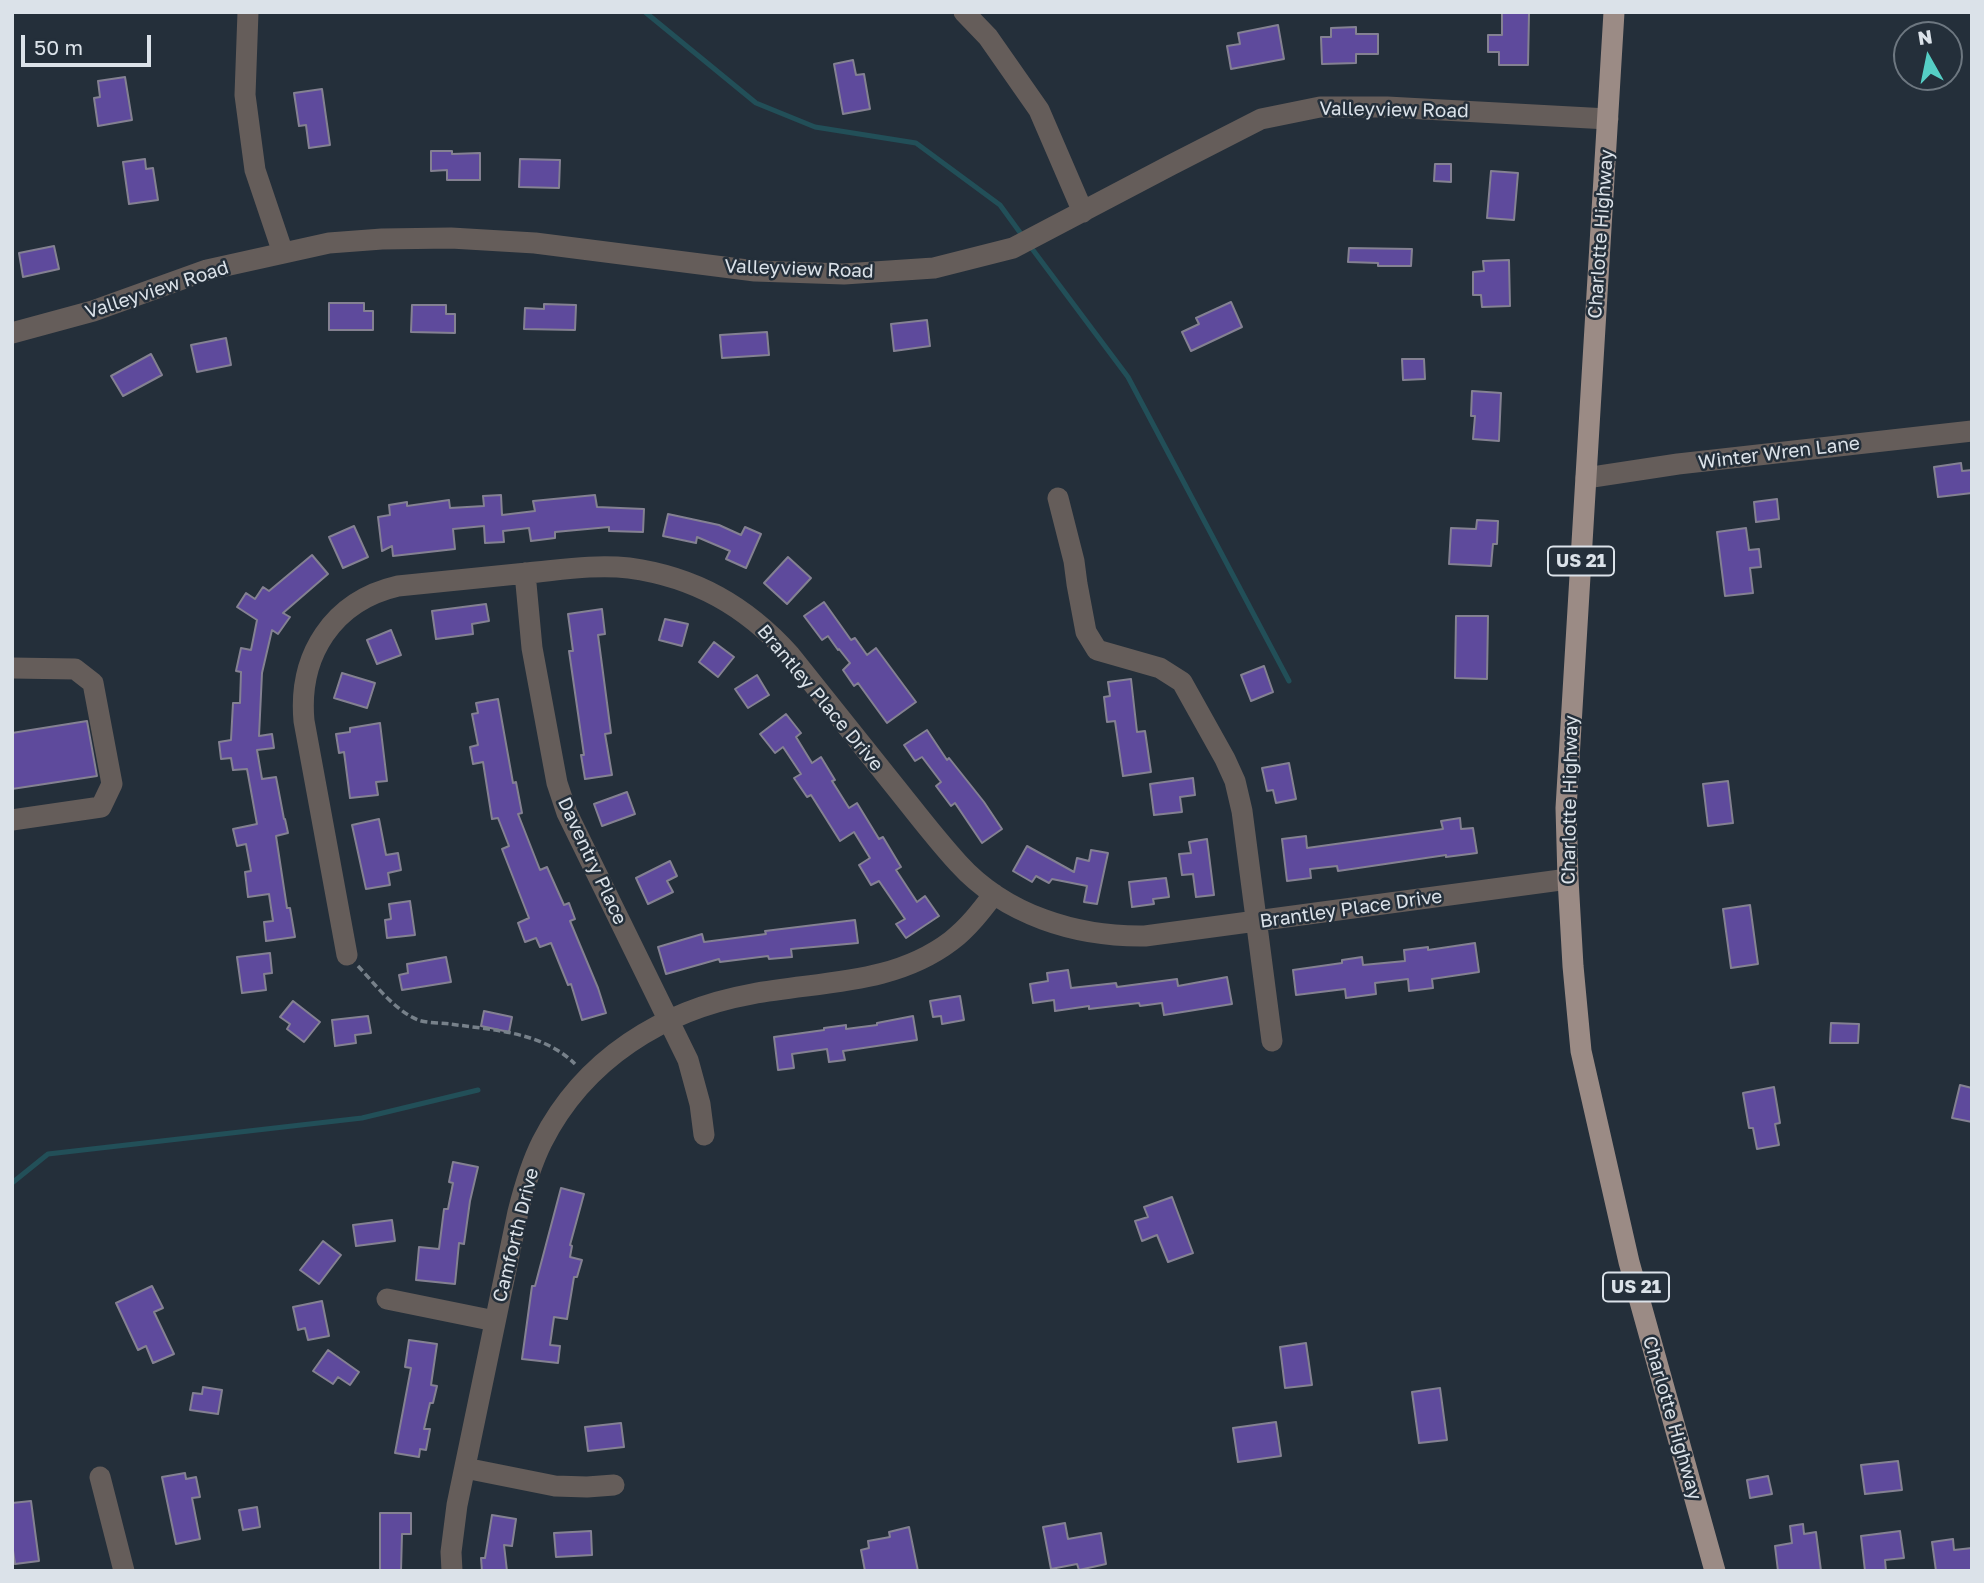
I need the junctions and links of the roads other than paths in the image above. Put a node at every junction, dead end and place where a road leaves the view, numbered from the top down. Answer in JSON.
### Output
{"nodes":[{"id":1,"x":248,"y":12,"type":"edge"},
{"id":2,"x":964,"y":12,"type":"edge"},
{"id":3,"x":1614,"y":12,"type":"edge"},
{"id":4,"x":1608,"y":119,"type":"junction"},
{"id":5,"x":1083,"y":212,"type":"junction"},
{"id":6,"x":283,"y":253,"type":"junction"},
{"id":7,"x":12,"y":333,"type":"edge"},
{"id":8,"x":1972,"y":431,"type":"edge"},
{"id":9,"x":1586,"y":478,"type":"junction"},
{"id":10,"x":1058,"y":498,"type":"dead end"},
{"id":11,"x":525,"y":573,"type":"junction"},
{"id":12,"x":12,"y":668,"type":"edge"},
{"id":13,"x":12,"y":820,"type":"edge"},
{"id":14,"x":1568,"y":879,"type":"junction"},
{"id":15,"x":994,"y":894,"type":"junction"},
{"id":16,"x":1257,"y":921,"type":"junction"},
{"id":17,"x":347,"y":955,"type":"road end"},
{"id":18,"x":667,"y":1019,"type":"junction"},
{"id":19,"x":1272,"y":1041,"type":"dead end"},
{"id":20,"x":704,"y":1135,"type":"dead end"},
{"id":21,"x":387,"y":1299,"type":"dead end"},
{"id":22,"x":495,"y":1321,"type":"junction"},
{"id":23,"x":464,"y":1468,"type":"junction"},
{"id":24,"x":100,"y":1478,"type":"dead end"},
{"id":25,"x":614,"y":1485,"type":"dead end"},
{"id":26,"x":124,"y":1571,"type":"edge"},
{"id":27,"x":452,"y":1571,"type":"edge"},
{"id":28,"x":1715,"y":1571,"type":"edge"}],
"edges":[{"from":1,"to":6,"type":"street"},
{"from":2,"to":5,"type":"street"},
{"from":3,"to":4,"type":"main road","name":"Charlotte Highway","number":"US 21"},
{"from":4,"to":5,"type":"street","name":"Valleyview Road"},
{"from":4,"to":9,"type":"main road","name":"Charlotte Highway","number":"US 21"},
{"from":5,"to":6,"type":"street","name":"Valleyview Road"},
{"from":6,"to":7,"type":"street","name":"Valleyview Road"},
{"from":8,"to":9,"type":"street","name":"Winter Wren Lane"},
{"from":9,"to":14,"type":"main road","name":"Charlotte Highway","number":"US 21"},
{"from":10,"to":16,"type":"street"},
{"from":11,"to":15,"type":"street","name":"Brantley Place Drive"},
{"from":11,"to":17,"type":"street","name":"Brantley Place Drive"},
{"from":11,"to":18,"type":"street","name":"Daventry Place"},
{"from":12,"to":13,"type":"street"},
{"from":14,"to":16,"type":"street","name":"Brantley Place Drive"},
{"from":14,"to":28,"type":"main road","name":"Charlotte Highway","number":"US 21"},
{"from":15,"to":16,"type":"street","name":"Brantley Place Drive"},
{"from":15,"to":18,"type":"street","name":"Camforth Drive"},
{"from":16,"to":19,"type":"street"},
{"from":18,"to":20,"type":"street","name":"Daventry Place"},
{"from":18,"to":22,"type":"street","name":"Camforth Drive"},
{"from":21,"to":22,"type":"street"},
{"from":22,"to":23,"type":"street","name":"Camforth Drive"},
{"from":23,"to":25,"type":"street"},
{"from":23,"to":27,"type":"street","name":"Camforth Drive"},
{"from":24,"to":26,"type":"street"}]}
